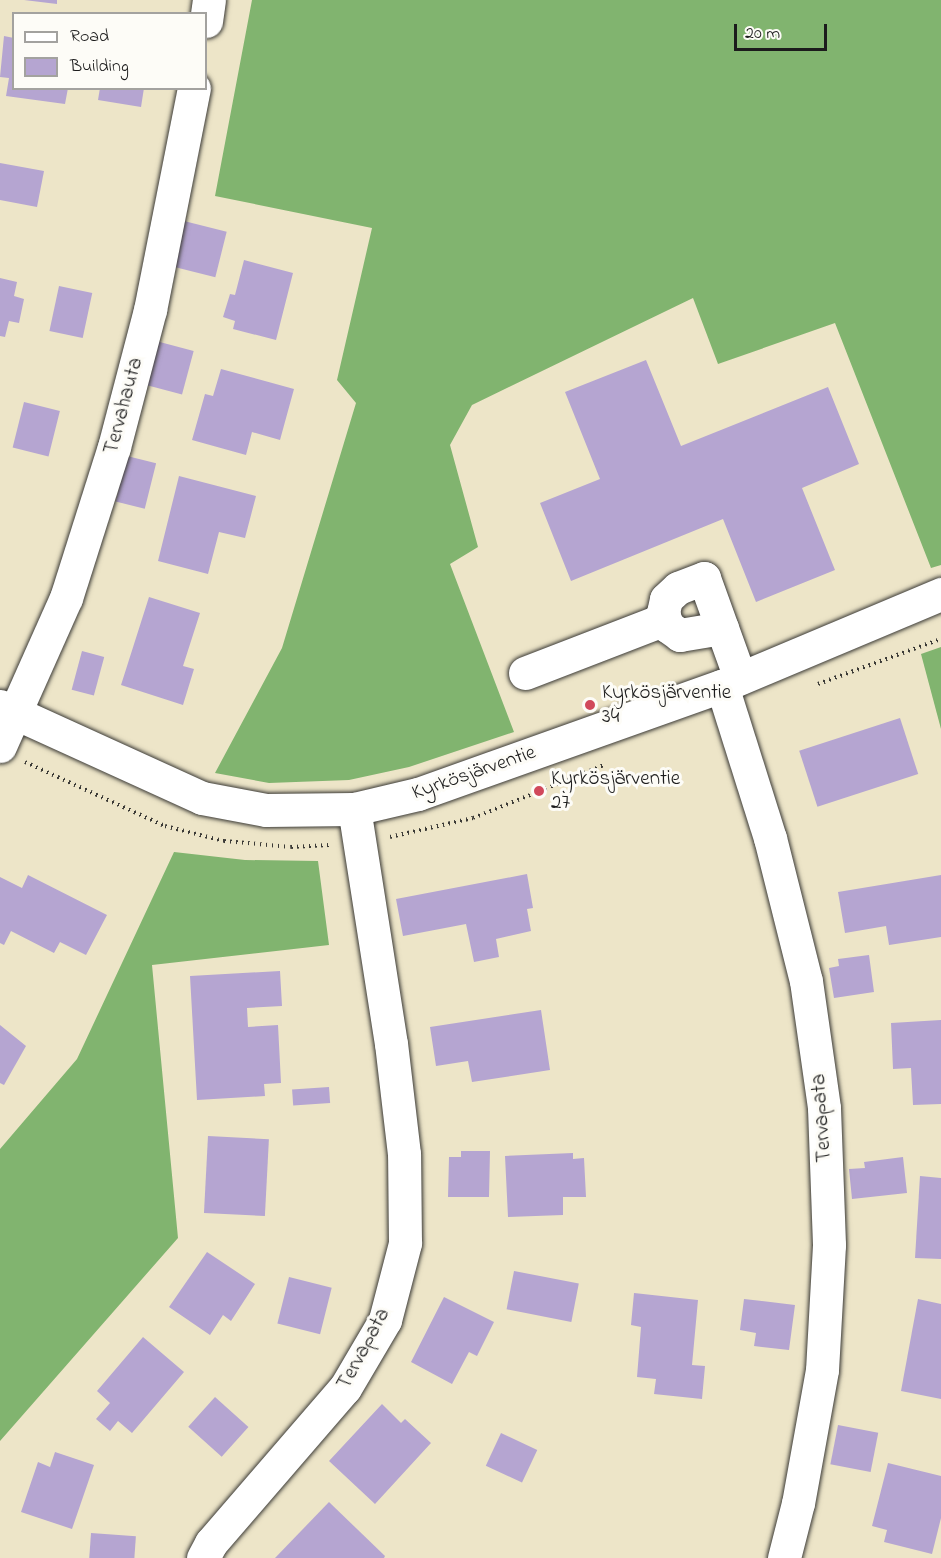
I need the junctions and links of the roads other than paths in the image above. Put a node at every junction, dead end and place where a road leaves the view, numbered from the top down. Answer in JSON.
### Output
{"nodes":[{"id":1,"x":194,"y":90,"type":"edge"},
{"id":2,"x":941,"y":594,"type":"edge"},
{"id":3,"x":665,"y":619,"type":"junction"},
{"id":4,"x":722,"y":628,"type":"junction"},
{"id":5,"x":525,"y":673,"type":"dead end"},
{"id":6,"x":731,"y":682,"type":"junction"},
{"id":7,"x":8,"y":710,"type":"edge"},
{"id":8,"x":0,"y":746,"type":"edge"},
{"id":9,"x":354,"y":808,"type":"junction"},
{"id":10,"x":203,"y":1558,"type":"edge"},
{"id":11,"x":784,"y":1558,"type":"edge"}],
"edges":[{"from":1,"to":7,"type":"street","name":"Tervahauta"},
{"from":2,"to":6,"type":"street","name":"Kyrkösjärventie"},
{"from":3,"to":4,"type":"street"},
{"from":3,"to":4,"type":"street","name":"Tervapata"},
{"from":3,"to":5,"type":"street"},
{"from":4,"to":6,"type":"street","name":"Tervapata"},
{"from":6,"to":9,"type":"street","name":"Kyrkösjärventie"},
{"from":6,"to":11,"type":"street","name":"Tervapata"},
{"from":7,"to":8,"type":"street","name":"Tervahauta"},
{"from":7,"to":9,"type":"street","name":"Kyrkösjärventie"},
{"from":9,"to":10,"type":"street","name":"Tervapata"}]}
